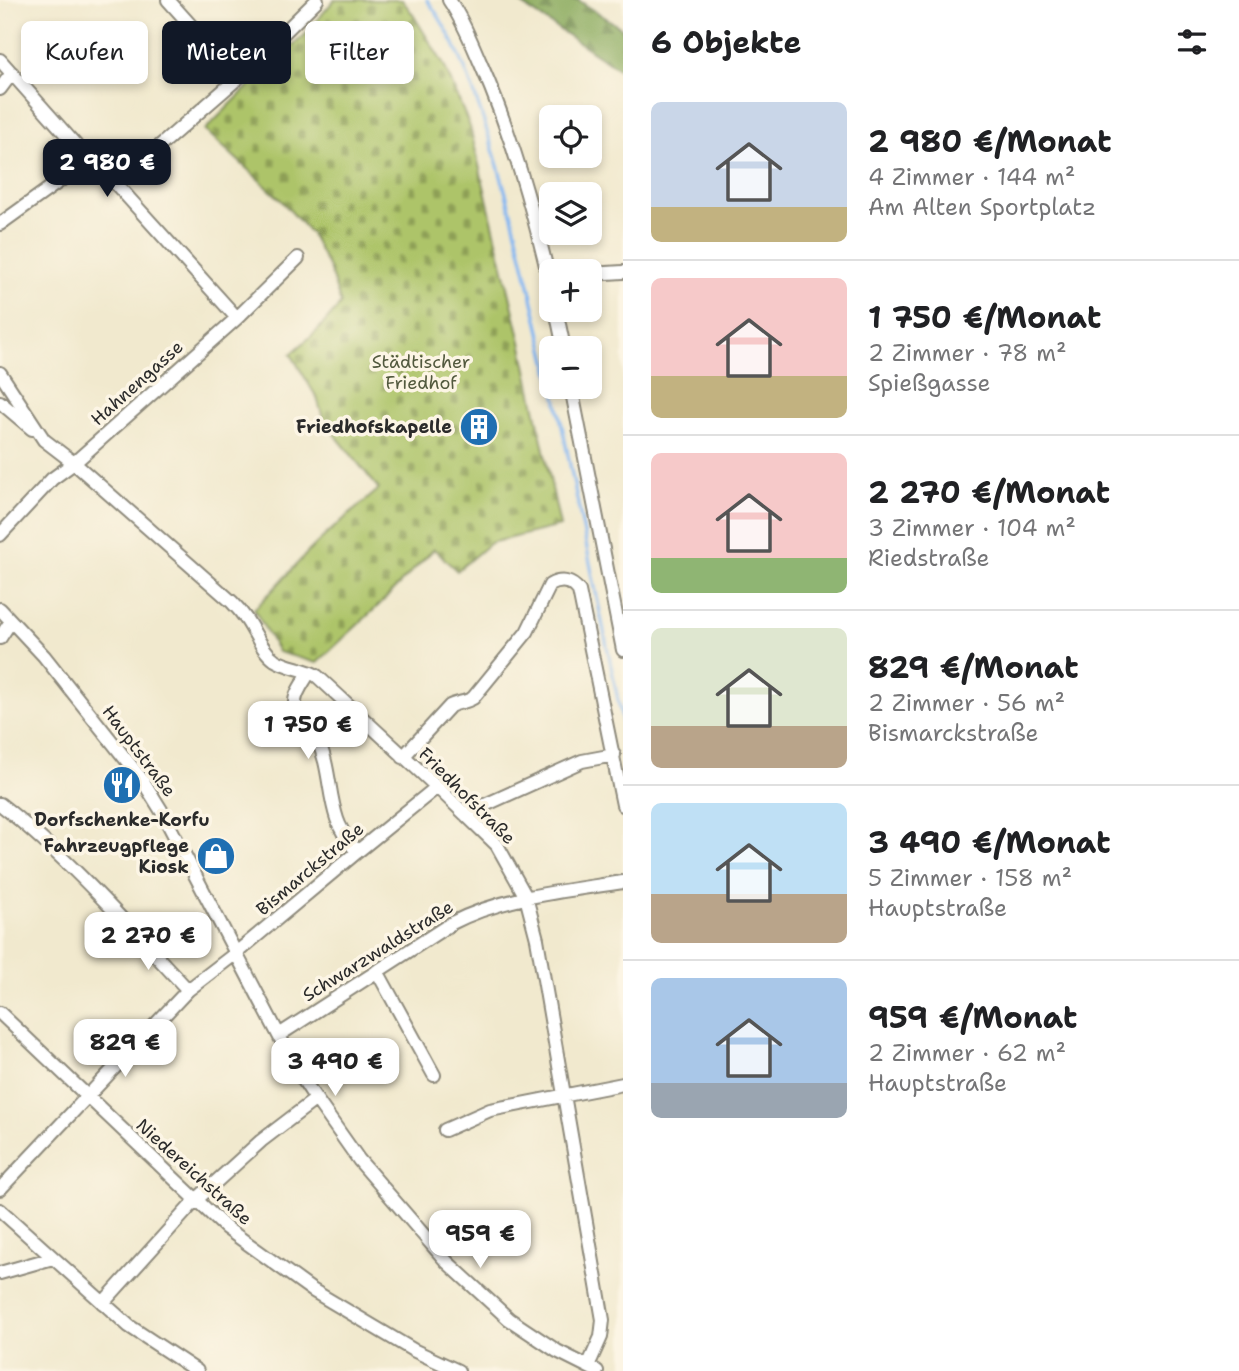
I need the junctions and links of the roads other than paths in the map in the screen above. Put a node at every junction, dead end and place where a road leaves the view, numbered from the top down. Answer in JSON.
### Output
{"nodes":[{"id":1,"x":168,"y":0,"type":"edge"},
{"id":2,"x":317,"y":0,"type":"edge"},
{"id":3,"x":449,"y":0,"type":"edge"},
{"id":4,"x":187,"y":21,"type":"edge"},
{"id":5,"x":291,"y":25,"type":"edge"},
{"id":6,"x":0,"y":60,"type":"edge"},
{"id":7,"x":12,"y":73,"type":"junction"},
{"id":8,"x":230,"y":84,"type":"edge"},
{"id":9,"x":0,"y":89,"type":"edge"},
{"id":10,"x":89,"y":160,"type":"junction"},
{"id":11,"x":116,"y":184,"type":"junction"},
{"id":12,"x":0,"y":224,"type":"edge"},
{"id":13,"x":298,"y":258,"type":"dead end"},
{"id":14,"x":545,"y":259,"type":"edge"},
{"id":15,"x":623,"y":272,"type":"edge"},
{"id":16,"x":602,"y":273,"type":"edge"},
{"id":17,"x":237,"y":318,"type":"junction"},
{"id":18,"x":0,"y":373,"type":"edge"},
{"id":19,"x":573,"y":399,"type":"edge"},
{"id":20,"x":0,"y":402,"type":"edge"},
{"id":21,"x":44,"y":440,"type":"junction"},
{"id":22,"x":74,"y":463,"type":"junction"},
{"id":23,"x":0,"y":535,"type":"edge"},
{"id":24,"x":0,"y":609,"type":"edge"},
{"id":25,"x":11,"y":621,"type":"junction"},
{"id":26,"x":0,"y":638,"type":"edge"},
{"id":27,"x":623,"y":650,"type":"edge"},
{"id":28,"x":309,"y":672,"type":"junction"},
{"id":29,"x":614,"y":755,"type":"junction"},
{"id":30,"x":403,"y":757,"type":"junction"},
{"id":31,"x":438,"y":787,"type":"junction"},
{"id":32,"x":0,"y":804,"type":"edge"},
{"id":33,"x":623,"y":805,"type":"edge"},
{"id":34,"x":465,"y":814,"type":"junction"},
{"id":35,"x":357,"y":852,"type":"junction"},
{"id":36,"x":623,"y":883,"type":"edge"},
{"id":37,"x":526,"y":897,"type":"junction"},
{"id":38,"x":236,"y":953,"type":"junction"},
{"id":39,"x":377,"y":971,"type":"junction"},
{"id":40,"x":188,"y":990,"type":"junction"},
{"id":41,"x":0,"y":1013,"type":"edge"},
{"id":42,"x":279,"y":1035,"type":"junction"},
{"id":43,"x":433,"y":1075,"type":"dead end"},
{"id":44,"x":623,"y":1084,"type":"edge"},
{"id":45,"x":86,"y":1096,"type":"junction"},
{"id":46,"x":565,"y":1096,"type":"junction"},
{"id":47,"x":316,"y":1100,"type":"junction"},
{"id":48,"x":445,"y":1130,"type":"dead end"},
{"id":49,"x":0,"y":1189,"type":"edge"},
{"id":50,"x":196,"y":1200,"type":"junction"},
{"id":51,"x":0,"y":1210,"type":"edge"},
{"id":52,"x":53,"y":1258,"type":"junction"},
{"id":53,"x":0,"y":1273,"type":"edge"},
{"id":54,"x":103,"y":1303,"type":"junction"},
{"id":55,"x":593,"y":1369,"type":"edge"},
{"id":56,"x":197,"y":1371,"type":"edge"},
{"id":57,"x":458,"y":1371,"type":"edge"}],
"edges":[{"from":1,"to":4,"type":"street"},
{"from":2,"to":5,"type":"street"},
{"from":3,"to":14,"type":"street"},
{"from":6,"to":7,"type":"street"},
{"from":7,"to":9,"type":"street"},
{"from":7,"to":10,"type":"street"},
{"from":8,"to":11,"type":"street"},
{"from":10,"to":11,"type":"street"},
{"from":10,"to":12,"type":"street"},
{"from":11,"to":17,"type":"street"},
{"from":13,"to":17,"type":"street","name":"Hahnengasse"},
{"from":15,"to":16,"type":"street"},
{"from":17,"to":22,"type":"street","name":"Hahnengasse"},
{"from":18,"to":21,"type":"street","name":"Friedhofstraße"},
{"from":19,"to":27,"type":"street"},
{"from":20,"to":21,"type":"street"},
{"from":21,"to":22,"type":"street","name":"Friedhofstraße"},
{"from":22,"to":23,"type":"street","name":"Hahnengasse"},
{"from":22,"to":28,"type":"street","name":"Friedhofstraße"},
{"from":24,"to":25,"type":"street","name":"Hauptstraße"},
{"from":25,"to":26,"type":"street"},
{"from":25,"to":38,"type":"street","name":"Hauptstraße"},
{"from":28,"to":30,"type":"street","name":"Friedhofstraße"},
{"from":28,"to":35,"type":"street"},
{"from":29,"to":30,"type":"street"},
{"from":29,"to":33,"type":"street"},
{"from":29,"to":34,"type":"street"},
{"from":30,"to":31,"type":"street","name":"Friedhofstraße"},
{"from":31,"to":34,"type":"street","name":"Friedhofstraße"},
{"from":31,"to":35,"type":"street","name":"Bismarckstraße"},
{"from":32,"to":40,"type":"street"},
{"from":34,"to":37,"type":"street","name":"Friedhofstraße"},
{"from":35,"to":38,"type":"street","name":"Bismarckstraße"},
{"from":36,"to":37,"type":"street","name":"Schwarzwaldstraße"},
{"from":37,"to":39,"type":"street","name":"Schwarzwaldstraße"},
{"from":37,"to":46,"type":"street","name":"Friedhofstraße"},
{"from":38,"to":40,"type":"street","name":"Bismarckstraße"},
{"from":38,"to":42,"type":"street","name":"Hauptstraße"},
{"from":39,"to":42,"type":"street","name":"Schwarzwaldstraße"},
{"from":39,"to":43,"type":"street"},
{"from":40,"to":45,"type":"street","name":"Bismarckstraße"},
{"from":41,"to":45,"type":"street","name":"Niedereichstraße"},
{"from":42,"to":47,"type":"street","name":"Hauptstraße"},
{"from":44,"to":46,"type":"street"},
{"from":45,"to":49,"type":"street","name":"Bismarckstraße"},
{"from":45,"to":50,"type":"street","name":"Niedereichstraße"},
{"from":46,"to":48,"type":"street"},
{"from":46,"to":55,"type":"street","name":"Friedhofstraße"},
{"from":47,"to":50,"type":"street"},
{"from":47,"to":55,"type":"street","name":"Hauptstraße"},
{"from":50,"to":54,"type":"street"},
{"from":50,"to":57,"type":"street","name":"Niedereichstraße"},
{"from":51,"to":52,"type":"street"},
{"from":52,"to":53,"type":"street"},
{"from":52,"to":54,"type":"street"},
{"from":54,"to":56,"type":"street"}]}
